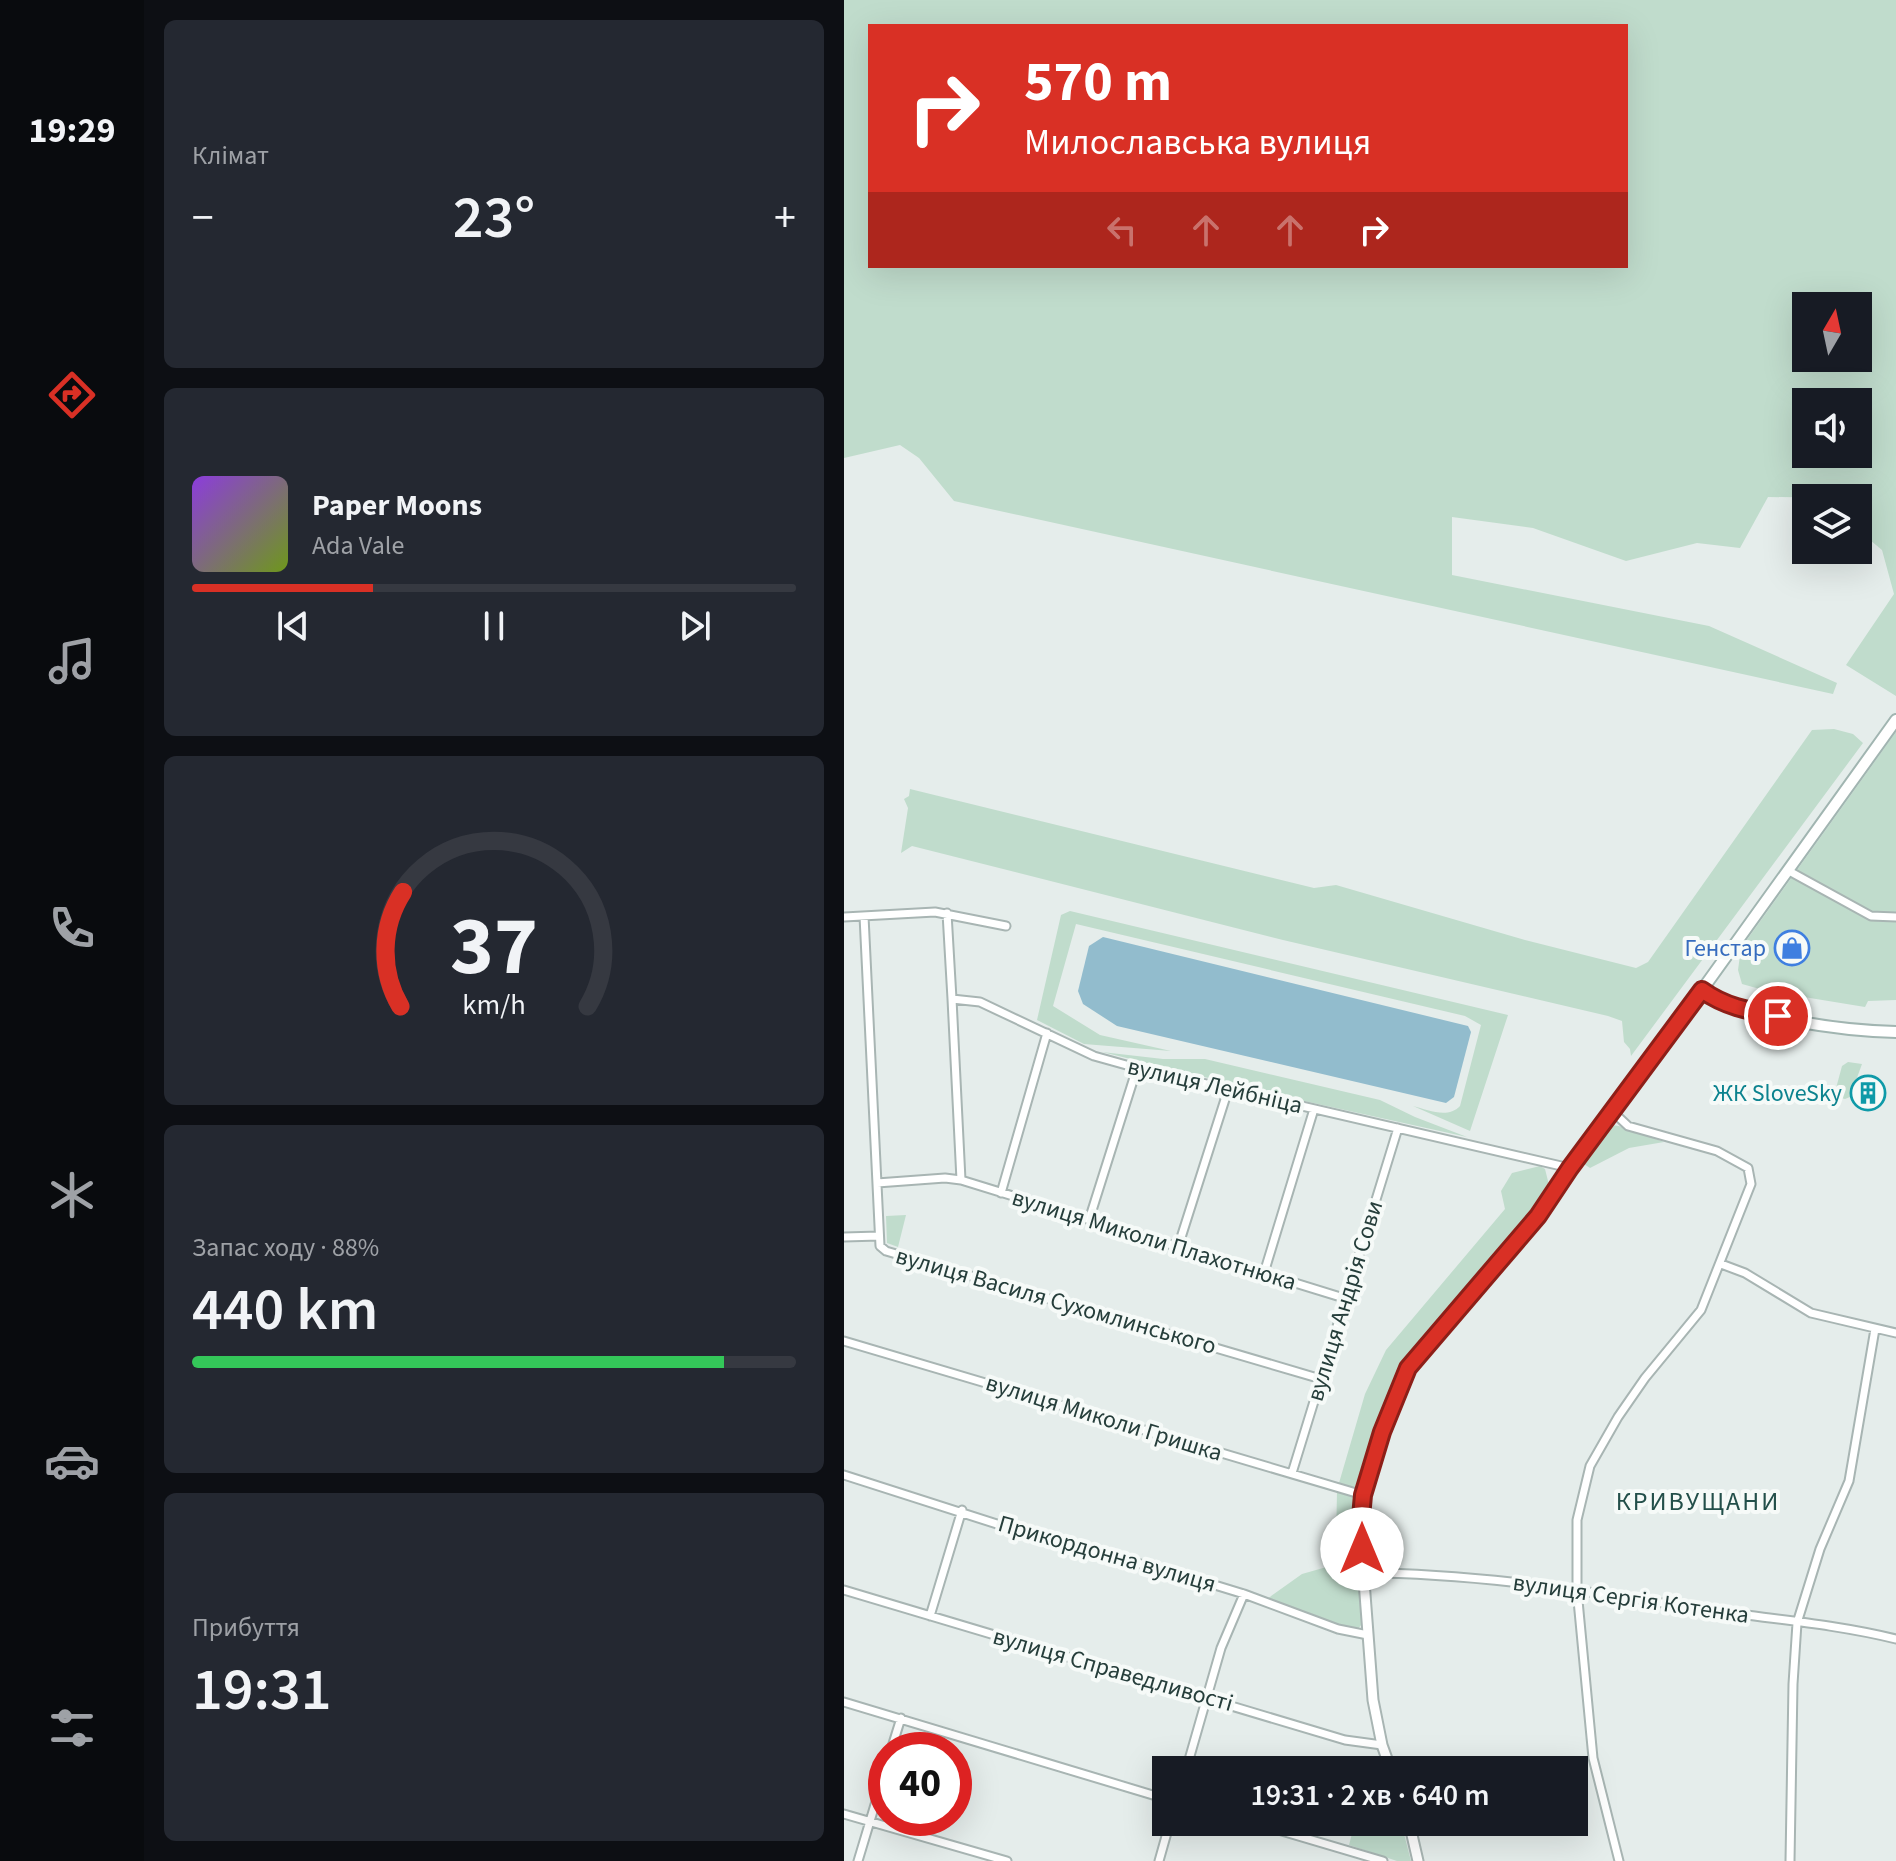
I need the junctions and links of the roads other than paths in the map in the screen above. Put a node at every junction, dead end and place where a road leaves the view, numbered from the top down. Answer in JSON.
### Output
{"nodes":[{"id":1,"x":1896,"y":720,"type":"edge"},
{"id":2,"x":1789,"y":871,"type":"junction"},
{"id":3,"x":947,"y":913,"type":"junction"},
{"id":4,"x":864,"y":916,"type":"junction"},
{"id":5,"x":844,"y":917,"type":"edge"},
{"id":6,"x":1896,"y":917,"type":"edge"},
{"id":7,"x":1006,"y":926,"type":"dead end"},
{"id":8,"x":1702,"y":990,"type":"junction"},
{"id":9,"x":952,"y":999,"type":"junction"},
{"id":10,"x":1896,"y":1032,"type":"edge"},
{"id":11,"x":1047,"y":1033,"type":"junction"},
{"id":12,"x":1137,"y":1068,"type":"junction"},
{"id":13,"x":1228,"y":1090,"type":"junction"},
{"id":14,"x":1314,"y":1109,"type":"junction"},
{"id":15,"x":1612,"y":1111,"type":"junction"},
{"id":16,"x":1398,"y":1128,"type":"junction"},
{"id":17,"x":1570,"y":1168,"type":"junction"},
{"id":18,"x":961,"y":1180,"type":"junction"},
{"id":19,"x":877,"y":1183,"type":"junction"},
{"id":20,"x":1001,"y":1193,"type":"junction"},
{"id":21,"x":1089,"y":1220,"type":"junction"},
{"id":22,"x":879,"y":1236,"type":"junction"},
{"id":23,"x":844,"y":1237,"type":"edge"},
{"id":24,"x":1178,"y":1247,"type":"junction"},
{"id":25,"x":1721,"y":1264,"type":"junction"},
{"id":26,"x":1264,"y":1273,"type":"junction"},
{"id":27,"x":1347,"y":1299,"type":"junction"},
{"id":28,"x":1875,"y":1329,"type":"junction"},
{"id":29,"x":1896,"y":1333,"type":"edge"},
{"id":30,"x":844,"y":1341,"type":"edge"},
{"id":31,"x":1321,"y":1379,"type":"junction"},
{"id":32,"x":1292,"y":1473,"type":"junction"},
{"id":33,"x":844,"y":1475,"type":"edge"},
{"id":34,"x":1363,"y":1495,"type":"junction"},
{"id":35,"x":962,"y":1510,"type":"junction"},
{"id":36,"x":1364,"y":1573,"type":"junction"},
{"id":37,"x":844,"y":1590,"type":"edge"},
{"id":38,"x":1577,"y":1590,"type":"junction"},
{"id":39,"x":1244,"y":1594,"type":"junction"},
{"id":40,"x":930,"y":1616,"type":"junction"},
{"id":41,"x":1797,"y":1623,"type":"junction"},
{"id":42,"x":1368,"y":1635,"type":"junction"},
{"id":43,"x":1896,"y":1639,"type":"edge"},
{"id":44,"x":1207,"y":1697,"type":"junction"},
{"id":45,"x":844,"y":1702,"type":"edge"},
{"id":46,"x":901,"y":1718,"type":"junction"},
{"id":47,"x":897,"y":1732,"type":"edge"},
{"id":48,"x":1382,"y":1745,"type":"junction"},
{"id":49,"x":1190,"y":1756,"type":"edge"},
{"id":50,"x":1386,"y":1756,"type":"edge"},
{"id":51,"x":1152,"y":1795,"type":"edge"},
{"id":52,"x":844,"y":1814,"type":"edge"},
{"id":53,"x":868,"y":1821,"type":"edge"},
{"id":54,"x":868,"y":1828,"type":"edge"},
{"id":55,"x":919,"y":1836,"type":"edge"},
{"id":56,"x":1166,"y":1836,"type":"edge"},
{"id":57,"x":1298,"y":1836,"type":"edge"},
{"id":58,"x":1412,"y":1836,"type":"edge"},
{"id":59,"x":858,"y":1861,"type":"edge"},
{"id":60,"x":1007,"y":1861,"type":"edge"},
{"id":61,"x":1159,"y":1861,"type":"edge"},
{"id":62,"x":1383,"y":1861,"type":"edge"},
{"id":63,"x":1418,"y":1861,"type":"edge"},
{"id":64,"x":1619,"y":1861,"type":"edge"},
{"id":65,"x":1790,"y":1861,"type":"edge"}],
"edges":[{"from":1,"to":2,"type":"main road"},
{"from":2,"to":6,"type":"street"},
{"from":2,"to":8,"type":"main road"},
{"from":3,"to":4,"type":"street"},
{"from":3,"to":7,"type":"street"},
{"from":3,"to":9,"type":"street"},
{"from":4,"to":5,"type":"street"},
{"from":4,"to":19,"type":"street","name":"вулиця Василя Сухомлинського"},
{"from":8,"to":10,"type":"main road"},
{"from":8,"to":15,"type":"street"},
{"from":9,"to":11,"type":"street","name":"вулиця Лейбніца"},
{"from":9,"to":18,"type":"street"},
{"from":11,"to":12,"type":"street","name":"вулиця Лейбніца"},
{"from":11,"to":20,"type":"street"},
{"from":12,"to":13,"type":"street","name":"вулиця Лейбніца"},
{"from":12,"to":21,"type":"street"},
{"from":13,"to":14,"type":"street","name":"вулиця Лейбніца"},
{"from":13,"to":24,"type":"street"},
{"from":14,"to":16,"type":"street","name":"вулиця Лейбніца"},
{"from":14,"to":26,"type":"street"},
{"from":15,"to":17,"type":"street"},
{"from":15,"to":25,"type":"street"},
{"from":16,"to":17,"type":"street","name":"вулиця Лейбніца"},
{"from":16,"to":27,"type":"street","name":"вулиця Андрія Сови"},
{"from":17,"to":34,"type":"street"},
{"from":18,"to":19,"type":"street","name":"вулиця Миколи Плахотнюка"},
{"from":18,"to":20,"type":"street","name":"вулиця Миколи Плахотнюка"},
{"from":19,"to":22,"type":"street","name":"вулиця Василя Сухомлинського"},
{"from":20,"to":21,"type":"street","name":"вулиця Миколи Плахотнюка"},
{"from":21,"to":24,"type":"street","name":"вулиця Миколи Плахотнюка"},
{"from":22,"to":23,"type":"street"},
{"from":22,"to":31,"type":"street","name":"вулиця Василя Сухомлинського"},
{"from":24,"to":26,"type":"street","name":"вулиця Миколи Плахотнюка"},
{"from":25,"to":28,"type":"street"},
{"from":25,"to":38,"type":"street"},
{"from":26,"to":27,"type":"street","name":"вулиця Миколи Плахотнюка"},
{"from":27,"to":31,"type":"street","name":"вулиця Андрія Сови"},
{"from":28,"to":29,"type":"street"},
{"from":28,"to":41,"type":"street"},
{"from":30,"to":32,"type":"street","name":"вулиця Миколи Гришка"},
{"from":31,"to":32,"type":"street","name":"вулиця Андрія Сови"},
{"from":32,"to":34,"type":"street","name":"вулиця Миколи Гришка"},
{"from":33,"to":35,"type":"street","name":"Прикордонна вулиця"},
{"from":34,"to":36,"type":"street"},
{"from":35,"to":39,"type":"street","name":"Прикордонна вулиця"},
{"from":35,"to":40,"type":"street"},
{"from":36,"to":38,"type":"street","name":"вулиця Сергія Котенка"},
{"from":36,"to":42,"type":"street"},
{"from":37,"to":40,"type":"street","name":"вулиця Справедливості"},
{"from":38,"to":41,"type":"street","name":"вулиця Сергія Котенка"},
{"from":38,"to":64,"type":"street"},
{"from":39,"to":42,"type":"street","name":"Прикордонна вулиця"},
{"from":39,"to":44,"type":"street"},
{"from":40,"to":44,"type":"street","name":"вулиця Справедливості"},
{"from":41,"to":43,"type":"street","name":"вулиця Сергія Котенка"},
{"from":41,"to":65,"type":"street"},
{"from":42,"to":48,"type":"street"},
{"from":44,"to":48,"type":"street","name":"вулиця Справедливості"},
{"from":44,"to":49,"type":"street"},
{"from":45,"to":46,"type":"street"},
{"from":46,"to":47,"type":"street"},
{"from":46,"to":51,"type":"street"},
{"from":48,"to":50,"type":"street"},
{"from":52,"to":53,"type":"street"},
{"from":54,"to":59,"type":"street"},
{"from":55,"to":60,"type":"street"},
{"from":56,"to":61,"type":"street"},
{"from":57,"to":62,"type":"street"},
{"from":58,"to":63,"type":"street"}]}
